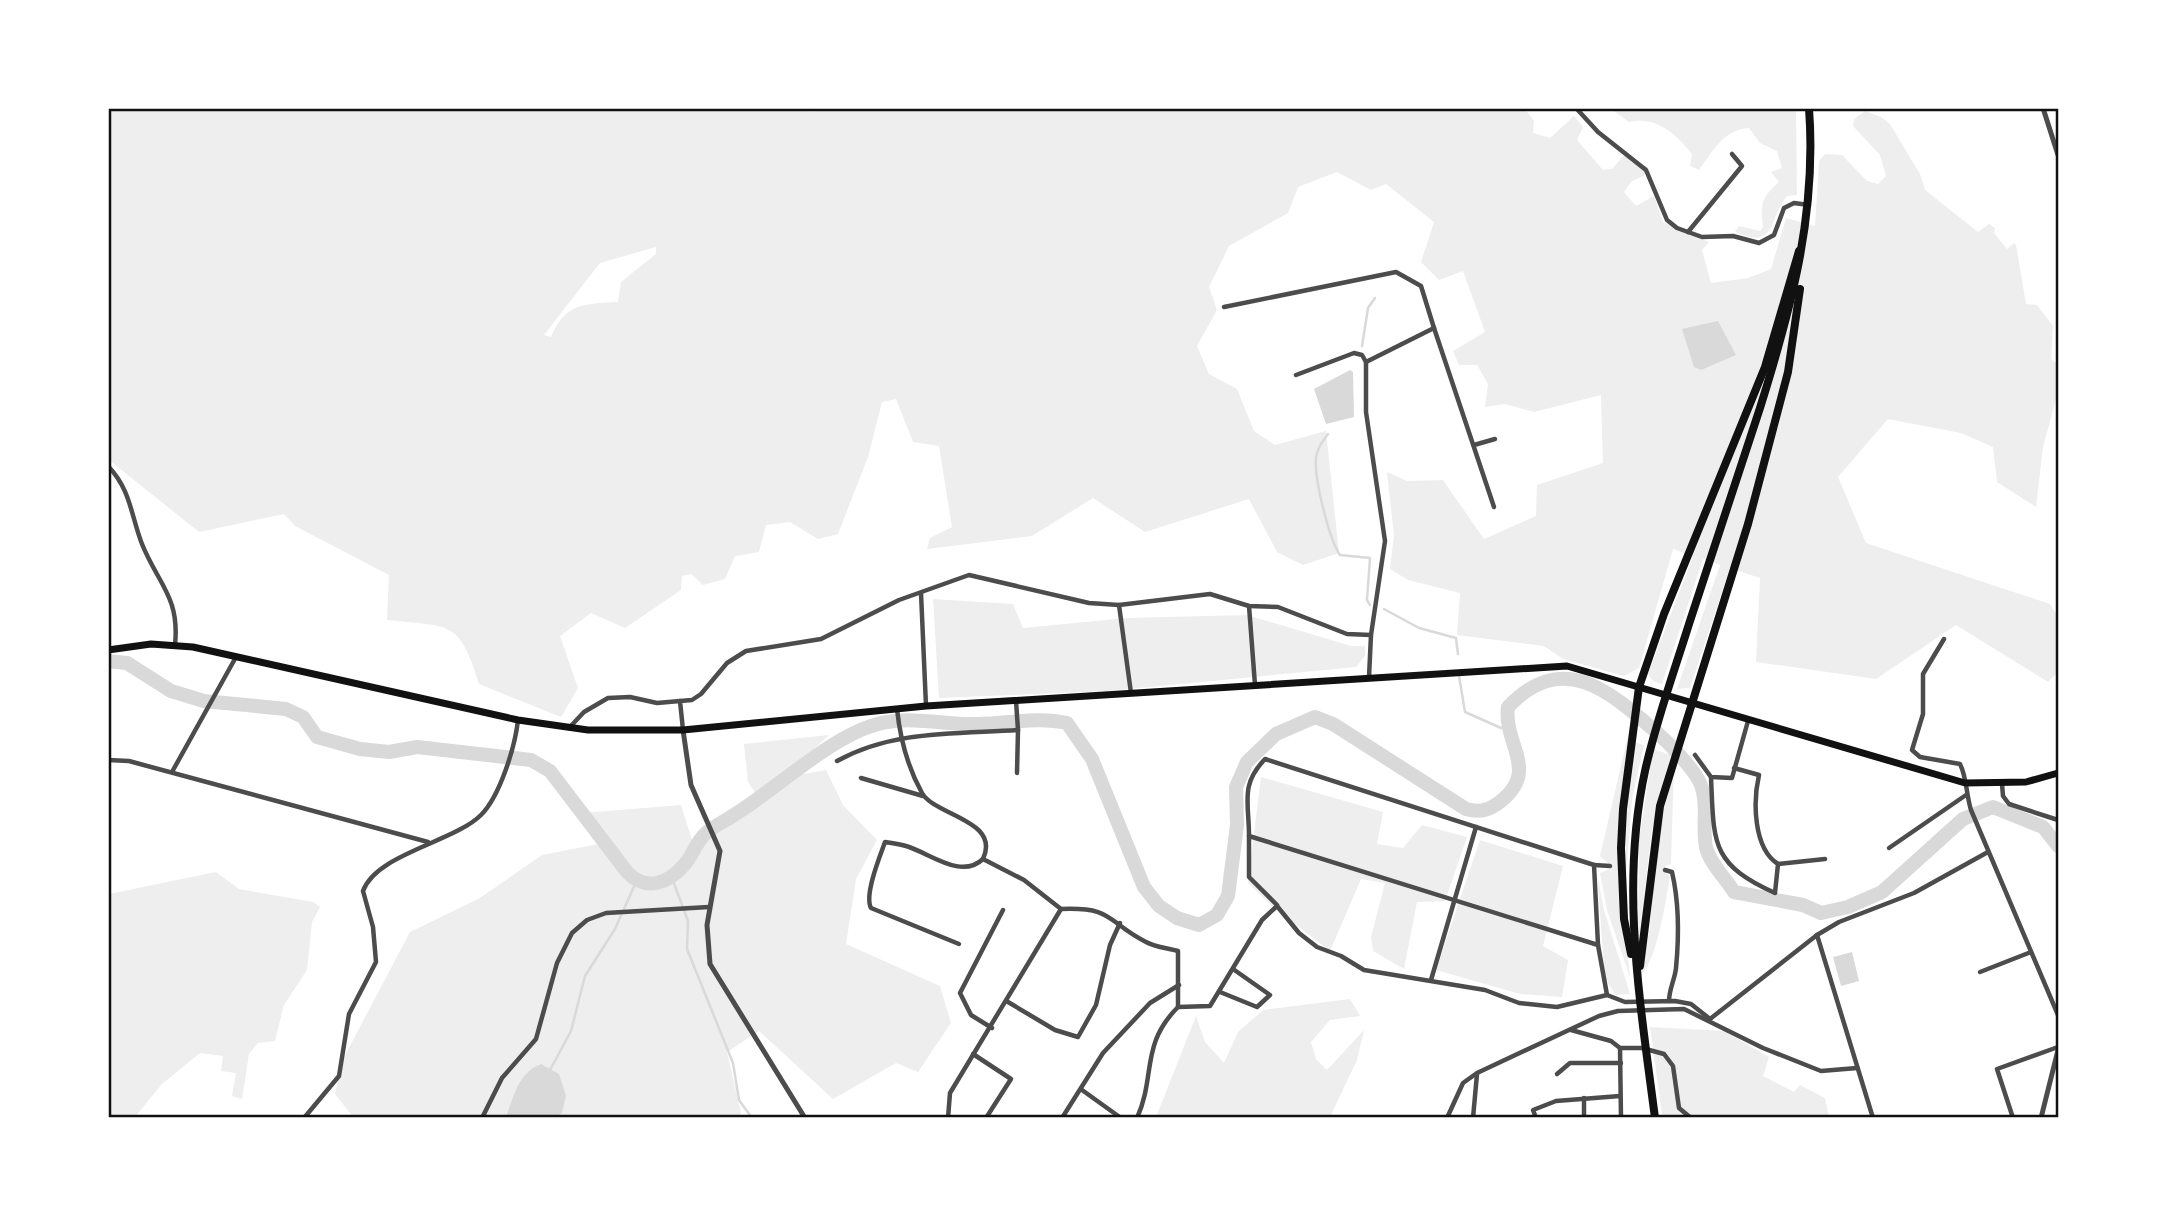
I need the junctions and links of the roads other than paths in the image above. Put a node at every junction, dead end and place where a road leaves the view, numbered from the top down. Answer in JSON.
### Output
{"nodes":[{"id":1,"x":1576,"y":108,"type":"edge"},
{"id":2,"x":1807,"y":108,"type":"edge"},
{"id":3,"x":2043,"y":108,"type":"edge"},
{"id":4,"x":1732,"y":153,"type":"dead end"},
{"id":5,"x":2059,"y":155,"type":"edge"},
{"id":6,"x":1807,"y":205,"type":"junction"},
{"id":7,"x":1688,"y":232,"type":"junction"},
{"id":8,"x":1798,"y":251,"type":"junction"},
{"id":9,"x":1800,"y":269,"type":"junction"},
{"id":10,"x":1224,"y":307,"type":"dead end"},
{"id":11,"x":1434,"y":328,"type":"junction"},
{"id":12,"x":1366,"y":362,"type":"junction"},
{"id":13,"x":1296,"y":375,"type":"dead end"},
{"id":14,"x":1494,"y":439,"type":"dead end"},
{"id":15,"x":1474,"y":446,"type":"junction"},
{"id":16,"x":108,"y":466,"type":"edge"},
{"id":17,"x":1494,"y":507,"type":"dead end"},
{"id":18,"x":921,"y":593,"type":"junction"},
{"id":19,"x":1119,"y":605,"type":"junction"},
{"id":20,"x":1249,"y":606,"type":"junction"},
{"id":21,"x":1371,"y":635,"type":"junction"},
{"id":22,"x":1944,"y":639,"type":"dead end"},
{"id":23,"x":175,"y":645,"type":"junction"},
{"id":24,"x":108,"y":650,"type":"edge"},
{"id":25,"x":236,"y":657,"type":"junction"},
{"id":26,"x":1370,"y":677,"type":"junction"},
{"id":27,"x":1255,"y":685,"type":"junction"},
{"id":28,"x":1667,"y":686,"type":"junction"},
{"id":29,"x":1639,"y":687,"type":"junction"},
{"id":30,"x":1131,"y":693,"type":"junction"},
{"id":31,"x":680,"y":701,"type":"junction"},
{"id":32,"x":1016,"y":703,"type":"junction"},
{"id":33,"x":1690,"y":704,"type":"junction"},
{"id":34,"x":926,"y":706,"type":"junction"},
{"id":35,"x":897,"y":711,"type":"junction"},
{"id":36,"x":518,"y":720,"type":"junction"},
{"id":37,"x":1748,"y":721,"type":"junction"},
{"id":38,"x":1018,"y":728,"type":"junction"},
{"id":39,"x":569,"y":729,"type":"junction"},
{"id":40,"x":683,"y":730,"type":"junction"},
{"id":41,"x":900,"y":735,"type":"junction"},
{"id":42,"x":1649,"y":747,"type":"junction"},
{"id":43,"x":1695,"y":755,"type":"dead end"},
{"id":44,"x":108,"y":760,"type":"edge"},
{"id":45,"x":837,"y":761,"type":"dead end"},
{"id":46,"x":1734,"y":768,"type":"junction"},
{"id":47,"x":172,"y":772,"type":"junction"},
{"id":48,"x":1017,"y":773,"type":"dead end"},
{"id":49,"x":2059,"y":773,"type":"edge"},
{"id":50,"x":1711,"y":777,"type":"junction"},
{"id":51,"x":861,"y":778,"type":"dead end"},
{"id":52,"x":1965,"y":783,"type":"junction"},
{"id":53,"x":2002,"y":784,"type":"junction"},
{"id":54,"x":1966,"y":795,"type":"junction"},
{"id":55,"x":923,"y":796,"type":"junction"},
{"id":56,"x":2059,"y":820,"type":"edge"},
{"id":57,"x":1476,"y":827,"type":"junction"},
{"id":58,"x":1249,"y":836,"type":"junction"},
{"id":59,"x":429,"y":842,"type":"junction"},
{"id":60,"x":1889,"y":848,"type":"dead end"},
{"id":61,"x":1988,"y":852,"type":"junction"},
{"id":62,"x":983,"y":859,"type":"junction"},
{"id":63,"x":1825,"y":859,"type":"dead end"},
{"id":64,"x":1594,"y":864,"type":"junction"},
{"id":65,"x":1778,"y":864,"type":"junction"},
{"id":66,"x":1611,"y":866,"type":"dead end"},
{"id":67,"x":1665,"y":870,"type":"dead end"},
{"id":68,"x":1456,"y":902,"type":"junction"},
{"id":69,"x":1277,"y":906,"type":"junction"},
{"id":70,"x":709,"y":907,"type":"junction"},
{"id":71,"x":1061,"y":909,"type":"junction"},
{"id":72,"x":1003,"y":910,"type":"dead end"},
{"id":73,"x":1120,"y":923,"type":"junction"},
{"id":74,"x":1817,"y":935,"type":"junction"},
{"id":75,"x":959,"y":944,"type":"dead end"},
{"id":76,"x":1598,"y":945,"type":"junction"},
{"id":77,"x":2031,"y":952,"type":"junction"},
{"id":78,"x":1631,"y":954,"type":"junction"},
{"id":79,"x":1233,"y":969,"type":"junction"},
{"id":80,"x":1637,"y":971,"type":"junction"},
{"id":81,"x":1980,"y":972,"type":"dead end"},
{"id":82,"x":1431,"y":980,"type":"junction"},
{"id":83,"x":1180,"y":985,"type":"junction"},
{"id":84,"x":1220,"y":991,"type":"junction"},
{"id":85,"x":1637,"y":993,"type":"junction"},
{"id":86,"x":1607,"y":995,"type":"junction"},
{"id":87,"x":1669,"y":1001,"type":"junction"},
{"id":88,"x":1008,"y":1002,"type":"junction"},
{"id":89,"x":1178,"y":1007,"type":"junction"},
{"id":90,"x":2059,"y":1015,"type":"edge"},
{"id":91,"x":1710,"y":1019,"type":"junction"},
{"id":92,"x":992,"y":1028,"type":"junction"},
{"id":93,"x":1571,"y":1030,"type":"junction"},
{"id":94,"x":1620,"y":1048,"type":"junction"},
{"id":95,"x":2059,"y":1048,"type":"edge"},
{"id":96,"x":1644,"y":1049,"type":"junction"},
{"id":97,"x":973,"y":1054,"type":"junction"},
{"id":98,"x":1621,"y":1063,"type":"junction"},
{"id":99,"x":1857,"y":1069,"type":"junction"},
{"id":100,"x":1477,"y":1073,"type":"junction"},
{"id":101,"x":1557,"y":1074,"type":"dead end"},
{"id":102,"x":1082,"y":1090,"type":"junction"},
{"id":103,"x":1620,"y":1096,"type":"junction"},
{"id":104,"x":1584,"y":1098,"type":"junction"},
{"id":105,"x":948,"y":1117,"type":"edge"},
{"id":106,"x":303,"y":1118,"type":"edge"},
{"id":107,"x":482,"y":1118,"type":"edge"},
{"id":108,"x":805,"y":1118,"type":"edge"},
{"id":109,"x":986,"y":1118,"type":"edge"},
{"id":110,"x":1062,"y":1118,"type":"edge"},
{"id":111,"x":1121,"y":1118,"type":"edge"},
{"id":112,"x":1137,"y":1118,"type":"edge"},
{"id":113,"x":1447,"y":1118,"type":"edge"},
{"id":114,"x":1473,"y":1118,"type":"edge"},
{"id":115,"x":1536,"y":1118,"type":"edge"},
{"id":116,"x":1584,"y":1118,"type":"edge"},
{"id":117,"x":1621,"y":1118,"type":"edge"},
{"id":118,"x":1652,"y":1118,"type":"edge"},
{"id":119,"x":1691,"y":1118,"type":"edge"},
{"id":120,"x":1873,"y":1118,"type":"edge"},
{"id":121,"x":2013,"y":1118,"type":"edge"},
{"id":122,"x":2042,"y":1118,"type":"edge"}],
"edges":[{"from":1,"to":7,"type":"street"},
{"from":2,"to":6,"type":"highway"},
{"from":3,"to":5,"type":"street"},
{"from":4,"to":7,"type":"street"},
{"from":6,"to":7,"type":"street"},
{"from":6,"to":8,"type":"highway"},
{"from":6,"to":9,"type":"highway"},
{"from":8,"to":28,"type":"highway"},
{"from":8,"to":29,"type":"highway"},
{"from":9,"to":28,"type":"highway"},
{"from":9,"to":33,"type":"highway"},
{"from":10,"to":11,"type":"street"},
{"from":11,"to":12,"type":"street"},
{"from":11,"to":15,"type":"street"},
{"from":12,"to":13,"type":"street"},
{"from":12,"to":21,"type":"street"},
{"from":14,"to":15,"type":"street"},
{"from":15,"to":17,"type":"street"},
{"from":16,"to":23,"type":"street"},
{"from":18,"to":19,"type":"street"},
{"from":18,"to":31,"type":"street"},
{"from":18,"to":34,"type":"street"},
{"from":19,"to":20,"type":"street"},
{"from":19,"to":30,"type":"street"},
{"from":20,"to":21,"type":"street"},
{"from":20,"to":27,"type":"street"},
{"from":21,"to":26,"type":"street"},
{"from":22,"to":52,"type":"street"},
{"from":23,"to":24,"type":"main road"},
{"from":23,"to":25,"type":"main road"},
{"from":25,"to":36,"type":"main road"},
{"from":25,"to":47,"type":"street"},
{"from":26,"to":27,"type":"main road"},
{"from":26,"to":29,"type":"main road"},
{"from":27,"to":30,"type":"main road"},
{"from":28,"to":42,"type":"highway"},
{"from":29,"to":33,"type":"main road"},
{"from":29,"to":78,"type":"highway"},
{"from":30,"to":32,"type":"main road"},
{"from":31,"to":39,"type":"street"},
{"from":31,"to":40,"type":"street"},
{"from":32,"to":34,"type":"main road"},
{"from":32,"to":38,"type":"street"},
{"from":33,"to":37,"type":"main road"},
{"from":33,"to":80,"type":"highway"},
{"from":34,"to":35,"type":"main road"},
{"from":35,"to":40,"type":"main road"},
{"from":35,"to":41,"type":"street"},
{"from":36,"to":39,"type":"main road"},
{"from":36,"to":59,"type":"street"},
{"from":37,"to":46,"type":"street"},
{"from":37,"to":52,"type":"main road"},
{"from":38,"to":41,"type":"street"},
{"from":38,"to":48,"type":"street"},
{"from":39,"to":40,"type":"main road"},
{"from":40,"to":70,"type":"street"},
{"from":41,"to":45,"type":"street"},
{"from":41,"to":55,"type":"street"},
{"from":42,"to":78,"type":"highway"},
{"from":42,"to":80,"type":"highway"},
{"from":43,"to":50,"type":"street"},
{"from":44,"to":47,"type":"street"},
{"from":46,"to":50,"type":"street"},
{"from":46,"to":65,"type":"street"},
{"from":47,"to":59,"type":"street"},
{"from":49,"to":53,"type":"main road"},
{"from":50,"to":65,"type":"street"},
{"from":51,"to":55,"type":"street"},
{"from":52,"to":53,"type":"main road"},
{"from":52,"to":54,"type":"street"},
{"from":53,"to":56,"type":"street"},
{"from":54,"to":60,"type":"street"},
{"from":54,"to":61,"type":"street"},
{"from":55,"to":62,"type":"street"},
{"from":57,"to":58,"type":"street"},
{"from":57,"to":64,"type":"street"},
{"from":57,"to":68,"type":"street"},
{"from":58,"to":68,"type":"street"},
{"from":58,"to":69,"type":"street"},
{"from":59,"to":106,"type":"street"},
{"from":61,"to":74,"type":"street"},
{"from":61,"to":77,"type":"street"},
{"from":62,"to":71,"type":"street"},
{"from":62,"to":75,"type":"street"},
{"from":63,"to":65,"type":"street"},
{"from":64,"to":66,"type":"street"},
{"from":64,"to":76,"type":"street"},
{"from":67,"to":87,"type":"street"},
{"from":68,"to":76,"type":"street"},
{"from":68,"to":82,"type":"street"},
{"from":69,"to":79,"type":"street"},
{"from":69,"to":82,"type":"street"},
{"from":70,"to":107,"type":"street"},
{"from":70,"to":108,"type":"street"},
{"from":71,"to":73,"type":"street"},
{"from":71,"to":88,"type":"street"},
{"from":72,"to":92,"type":"street"},
{"from":73,"to":83,"type":"street"},
{"from":73,"to":88,"type":"street"},
{"from":74,"to":91,"type":"street"},
{"from":74,"to":99,"type":"street"},
{"from":76,"to":86,"type":"street"},
{"from":77,"to":81,"type":"street"},
{"from":77,"to":90,"type":"street"},
{"from":78,"to":85,"type":"highway"},
{"from":79,"to":84,"type":"street"},
{"from":79,"to":84,"type":"street"},
{"from":80,"to":85,"type":"highway"},
{"from":82,"to":86,"type":"street"},
{"from":83,"to":89,"type":"street"},
{"from":83,"to":102,"type":"street"},
{"from":84,"to":89,"type":"street"},
{"from":85,"to":96,"type":"highway"},
{"from":86,"to":87,"type":"street"},
{"from":87,"to":91,"type":"street"},
{"from":88,"to":92,"type":"street"},
{"from":89,"to":112,"type":"street"},
{"from":91,"to":93,"type":"street"},
{"from":91,"to":99,"type":"street"},
{"from":92,"to":97,"type":"street"},
{"from":93,"to":94,"type":"street"},
{"from":93,"to":100,"type":"street"},
{"from":94,"to":96,"type":"street"},
{"from":94,"to":98,"type":"street"},
{"from":95,"to":121,"type":"street"},
{"from":95,"to":122,"type":"street"},
{"from":96,"to":118,"type":"highway"},
{"from":96,"to":119,"type":"street"},
{"from":97,"to":105,"type":"street"},
{"from":97,"to":109,"type":"street"},
{"from":98,"to":101,"type":"street"},
{"from":98,"to":103,"type":"street"},
{"from":99,"to":120,"type":"street"},
{"from":100,"to":113,"type":"street"},
{"from":100,"to":114,"type":"street"},
{"from":102,"to":110,"type":"street"},
{"from":102,"to":111,"type":"street"},
{"from":103,"to":104,"type":"street"},
{"from":103,"to":117,"type":"street"},
{"from":104,"to":115,"type":"street"},
{"from":104,"to":116,"type":"street"}]}
